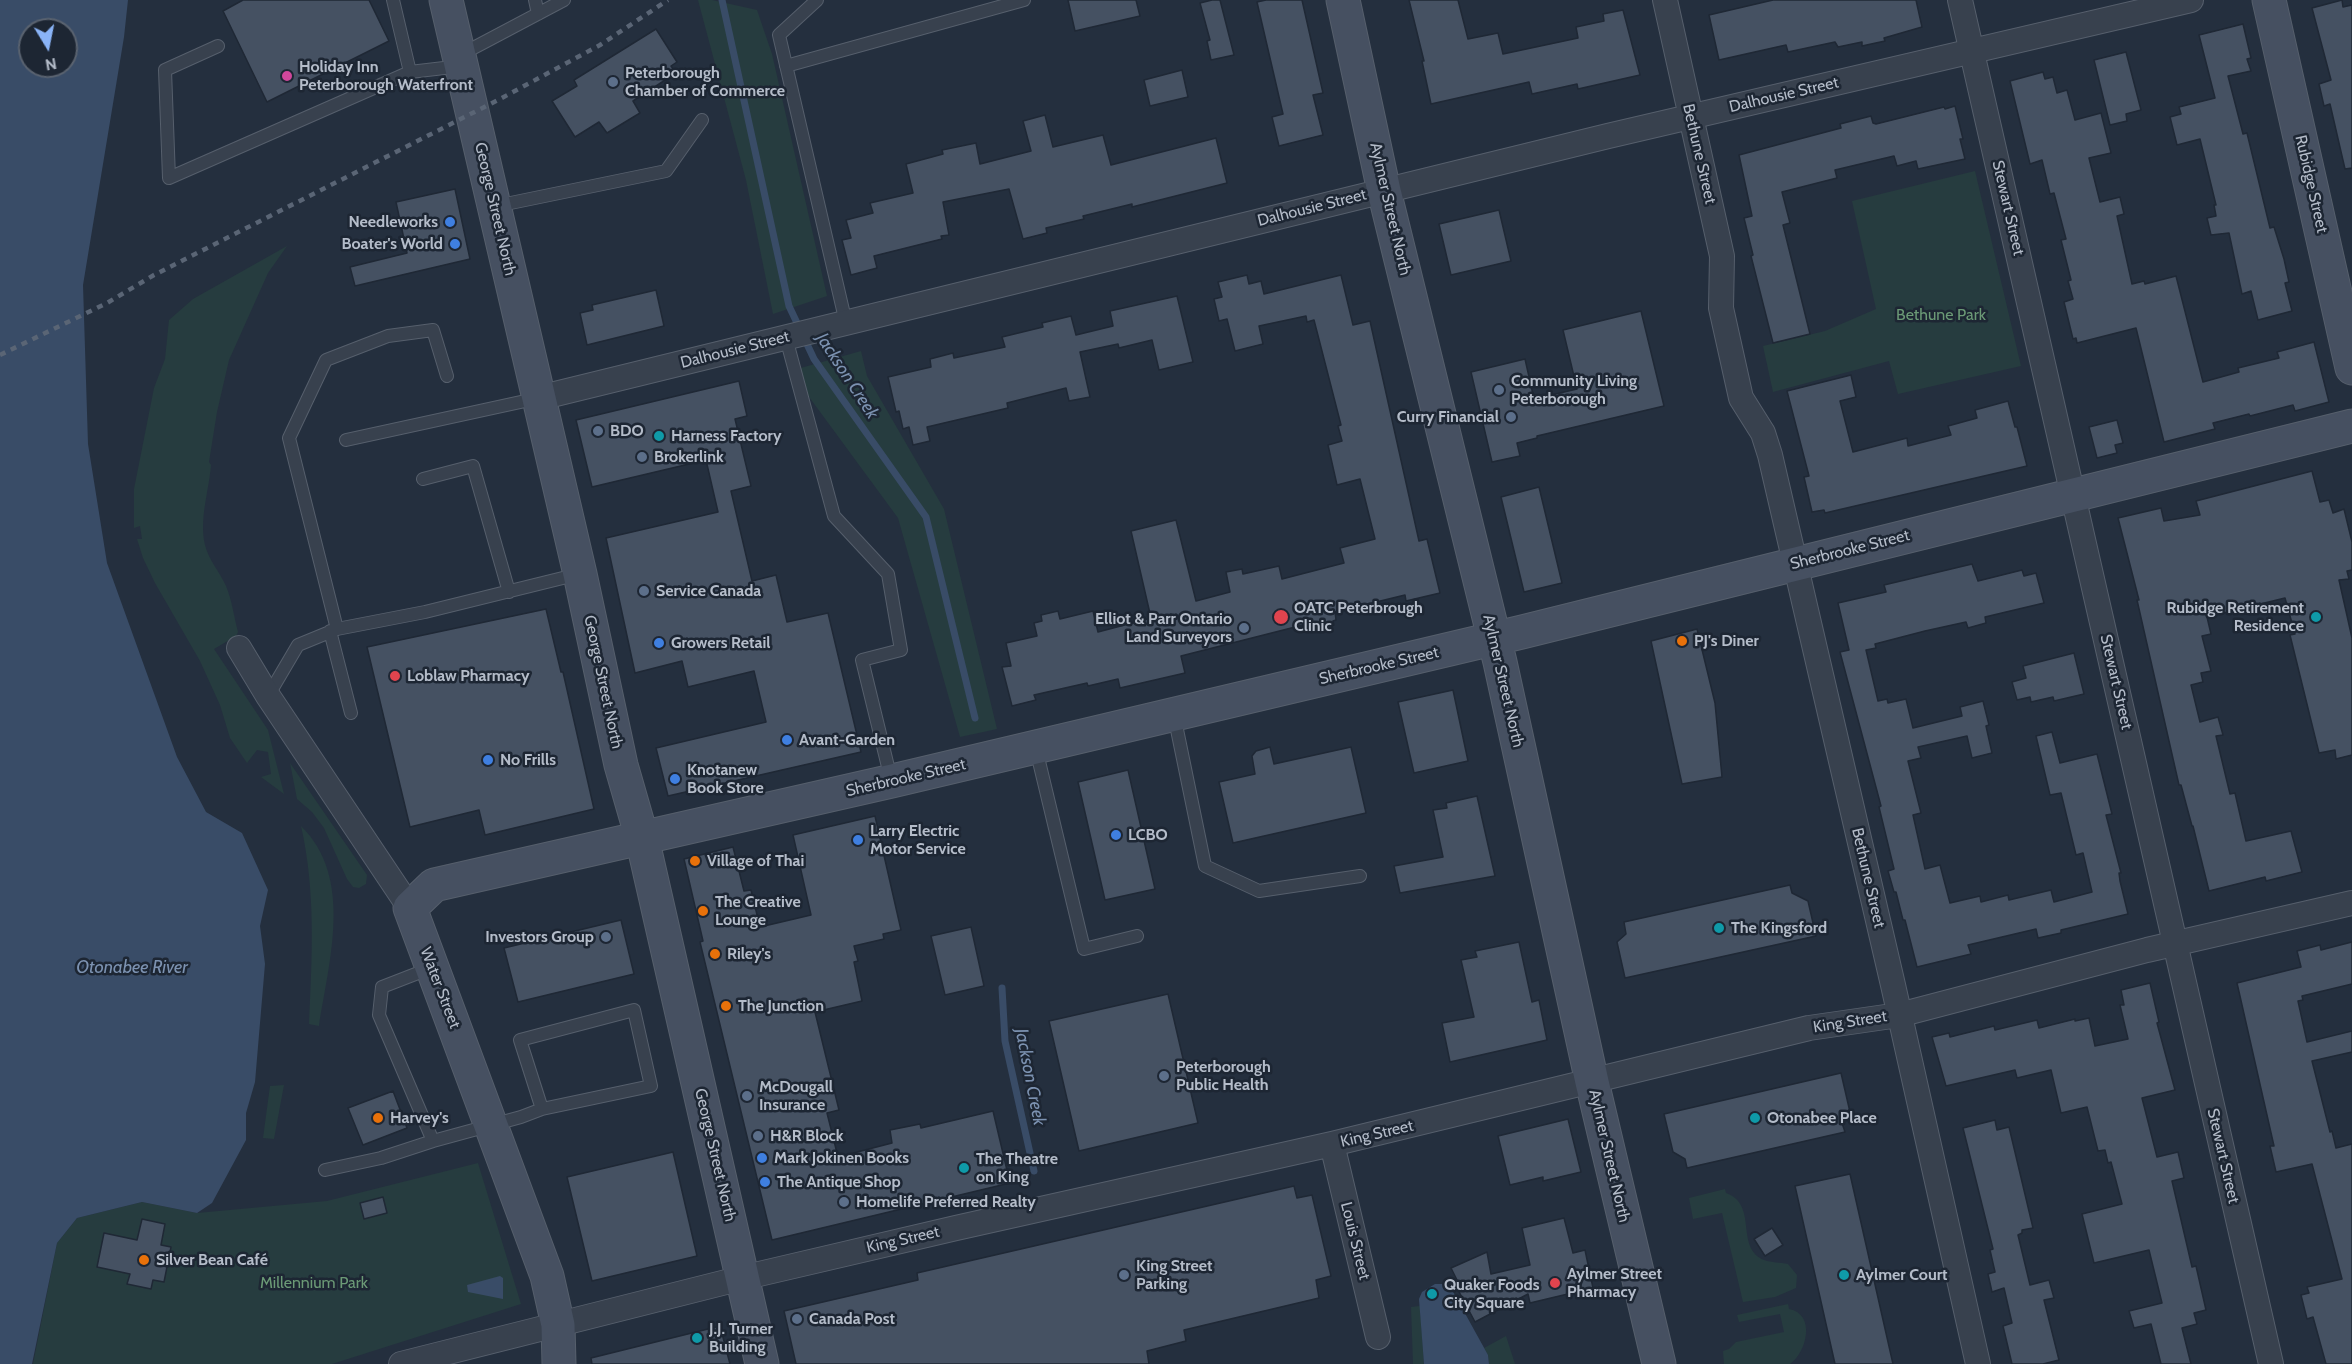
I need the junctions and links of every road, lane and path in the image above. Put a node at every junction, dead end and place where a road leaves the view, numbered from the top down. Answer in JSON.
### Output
{"nodes":[{"id":1,"x":393,"y":0,"type":"edge"},
{"id":2,"x":446,"y":0,"type":"edge"},
{"id":3,"x":535,"y":0,"type":"edge"},
{"id":4,"x":564,"y":0,"type":"edge"},
{"id":5,"x":817,"y":0,"type":"edge"},
{"id":6,"x":1024,"y":0,"type":"edge"},
{"id":7,"x":1343,"y":0,"type":"edge"},
{"id":8,"x":1665,"y":0,"type":"edge"},
{"id":9,"x":1960,"y":0,"type":"edge"},
{"id":10,"x":2191,"y":0,"type":"edge"},
{"id":11,"x":2269,"y":0,"type":"edge"},
{"id":12,"x":538,"y":14,"type":"junction"},
{"id":13,"x":218,"y":45,"type":"dead end"},
{"id":14,"x":1972,"y":51,"type":"junction"},
{"id":15,"x":460,"y":61,"type":"junction"},
{"id":16,"x":786,"y":66,"type":"junction"},
{"id":17,"x":410,"y":72,"type":"junction"},
{"id":18,"x":1690,"y":116,"type":"junction"},
{"id":19,"x":702,"y":120,"type":"dead end"},
{"id":20,"x":1384,"y":190,"type":"junction"},
{"id":21,"x":495,"y":206,"type":"junction"},
{"id":22,"x":835,"y":325,"type":"junction"},
{"id":23,"x":783,"y":338,"type":"junction"},
{"id":24,"x":2352,"y":368,"type":"edge"},
{"id":25,"x":447,"y":376,"type":"dead end"},
{"id":26,"x":539,"y":398,"type":"junction"},
{"id":27,"x":2352,"y":426,"type":"edge"},
{"id":28,"x":346,"y":440,"type":"dead end"},
{"id":29,"x":423,"y":479,"type":"dead end"},
{"id":30,"x":2072,"y":495,"type":"junction"},
{"id":31,"x":1794,"y":565,"type":"junction"},
{"id":32,"x":580,"y":574,"type":"junction"},
{"id":33,"x":509,"y":592,"type":"junction"},
{"id":34,"x":334,"y":630,"type":"junction"},
{"id":35,"x":1495,"y":639,"type":"junction"},
{"id":36,"x":239,"y":648,"type":"dead end"},
{"id":37,"x":267,"y":696,"type":"junction"},
{"id":38,"x":351,"y":713,"type":"dead end"},
{"id":39,"x":1174,"y":714,"type":"junction"},
{"id":40,"x":1036,"y":747,"type":"junction"},
{"id":41,"x":621,"y":765,"type":"junction"},
{"id":42,"x":892,"y":782,"type":"junction"},
{"id":43,"x":642,"y":838,"type":"junction"},
{"id":44,"x":589,"y":849,"type":"junction"},
{"id":45,"x":1360,"y":876,"type":"dead end"},
{"id":46,"x":2352,"y":903,"type":"edge"},
{"id":47,"x":410,"y":908,"type":"junction"},
{"id":48,"x":1137,"y":936,"type":"dead end"},
{"id":49,"x":2174,"y":944,"type":"junction"},
{"id":50,"x":432,"y":967,"type":"junction"},
{"id":51,"x":1899,"y":1015,"type":"junction"},
{"id":52,"x":1592,"y":1082,"type":"junction"},
{"id":53,"x":542,"y":1109,"type":"junction"},
{"id":54,"x":492,"y":1125,"type":"junction"},
{"id":55,"x":433,"y":1141,"type":"junction"},
{"id":56,"x":1332,"y":1144,"type":"junction"},
{"id":57,"x":325,"y":1170,"type":"dead end"},
{"id":58,"x":742,"y":1278,"type":"junction"},
{"id":59,"x":558,"y":1325,"type":"junction"},
{"id":60,"x":1378,"y":1337,"type":"dead end"},
{"id":61,"x":401,"y":1364,"type":"edge"},
{"id":62,"x":559,"y":1364,"type":"edge"},
{"id":63,"x":762,"y":1364,"type":"edge"},
{"id":64,"x":1659,"y":1364,"type":"edge"},
{"id":65,"x":1978,"y":1364,"type":"edge"},
{"id":66,"x":2271,"y":1364,"type":"edge"}],
"edges":[{"from":1,"to":17,"type":"lane"},
{"from":2,"to":15,"type":"main road","name":"George Street North"},
{"from":3,"to":12,"type":"lane"},
{"from":4,"to":12,"type":"lane"},
{"from":5,"to":16,"type":"lane"},
{"from":6,"to":16,"type":"lane"},
{"from":7,"to":20,"type":"main road","name":"Aylmer Street North"},
{"from":8,"to":18,"type":"street","name":"Bethune Street"},
{"from":9,"to":14,"type":"street","name":"Stewart Street"},
{"from":10,"to":14,"type":"street","name":"Dalhousie Street"},
{"from":11,"to":24,"type":"main road","name":"Rubidge Street"},
{"from":12,"to":15,"type":"lane"},
{"from":13,"to":17,"type":"lane"},
{"from":14,"to":18,"type":"street","name":"Dalhousie Street"},
{"from":14,"to":30,"type":"street","name":"Stewart Street"},
{"from":15,"to":17,"type":"lane"},
{"from":15,"to":21,"type":"main road","name":"George Street North"},
{"from":16,"to":22,"type":"lane"},
{"from":18,"to":20,"type":"street","name":"Dalhousie Street"},
{"from":18,"to":31,"type":"street","name":"Bethune Street"},
{"from":19,"to":21,"type":"lane"},
{"from":20,"to":22,"type":"street","name":"Dalhousie Street"},
{"from":20,"to":35,"type":"main road","name":"Aylmer Street North"},
{"from":21,"to":26,"type":"main road","name":"George Street North"},
{"from":22,"to":23,"type":"street","name":"Dalhousie Street"},
{"from":23,"to":26,"type":"street","name":"Dalhousie Street"},
{"from":23,"to":42,"type":"lane"},
{"from":25,"to":34,"type":"lane"},
{"from":26,"to":28,"type":"lane"},
{"from":26,"to":32,"type":"main road","name":"George Street North"},
{"from":27,"to":30,"type":"main road","name":"Sherbrooke Street"},
{"from":29,"to":33,"type":"lane"},
{"from":30,"to":31,"type":"main road","name":"Sherbrooke Street"},
{"from":30,"to":49,"type":"street","name":"Stewart Street"},
{"from":31,"to":35,"type":"main road","name":"Sherbrooke Street"},
{"from":31,"to":51,"type":"street","name":"Bethune Street"},
{"from":32,"to":33,"type":"lane"},
{"from":32,"to":41,"type":"main road","name":"George Street North"},
{"from":33,"to":34,"type":"lane"},
{"from":34,"to":37,"type":"lane"},
{"from":34,"to":38,"type":"lane"},
{"from":35,"to":39,"type":"main road","name":"Sherbrooke Street"},
{"from":35,"to":52,"type":"main road","name":"Aylmer Street North"},
{"from":36,"to":37,"type":"street","name":"Water Street"},
{"from":37,"to":47,"type":"street","name":"Water Street"},
{"from":39,"to":40,"type":"main road","name":"Sherbrooke Street"},
{"from":39,"to":45,"type":"lane"},
{"from":40,"to":42,"type":"main road","name":"Sherbrooke Street"},
{"from":40,"to":48,"type":"lane"},
{"from":41,"to":43,"type":"main road","name":"George Street North"},
{"from":41,"to":44,"type":"main road"},
{"from":42,"to":43,"type":"main road","name":"Sherbrooke Street"},
{"from":43,"to":44,"type":"main road","name":"Sherbrooke Street"},
{"from":43,"to":58,"type":"main road","name":"George Street North"},
{"from":44,"to":47,"type":"main road","name":"Sherbrooke Street"},
{"from":46,"to":49,"type":"street","name":"King Street"},
{"from":47,"to":50,"type":"main road","name":"Water Street"},
{"from":49,"to":51,"type":"street","name":"King Street"},
{"from":49,"to":66,"type":"street","name":"Stewart Street"},
{"from":50,"to":54,"type":"main road","name":"Water Street"},
{"from":50,"to":55,"type":"lane"},
{"from":51,"to":52,"type":"street","name":"King Street"},
{"from":51,"to":65,"type":"street","name":"Bethune Street"},
{"from":52,"to":56,"type":"street","name":"King Street"},
{"from":52,"to":64,"type":"main road","name":"Aylmer Street North"},
{"from":53,"to":53,"type":"lane"},
{"from":53,"to":54,"type":"lane"},
{"from":54,"to":55,"type":"lane"},
{"from":54,"to":59,"type":"main road","name":"Water Street"},
{"from":55,"to":57,"type":"lane"},
{"from":56,"to":58,"type":"street","name":"King Street"},
{"from":56,"to":60,"type":"street","name":"Louis Street"},
{"from":58,"to":59,"type":"street","name":"King Street"},
{"from":58,"to":63,"type":"main road","name":"George Street North"},
{"from":59,"to":61,"type":"street","name":"King Street"},
{"from":59,"to":62,"type":"main road","name":"Water Street"}]}
